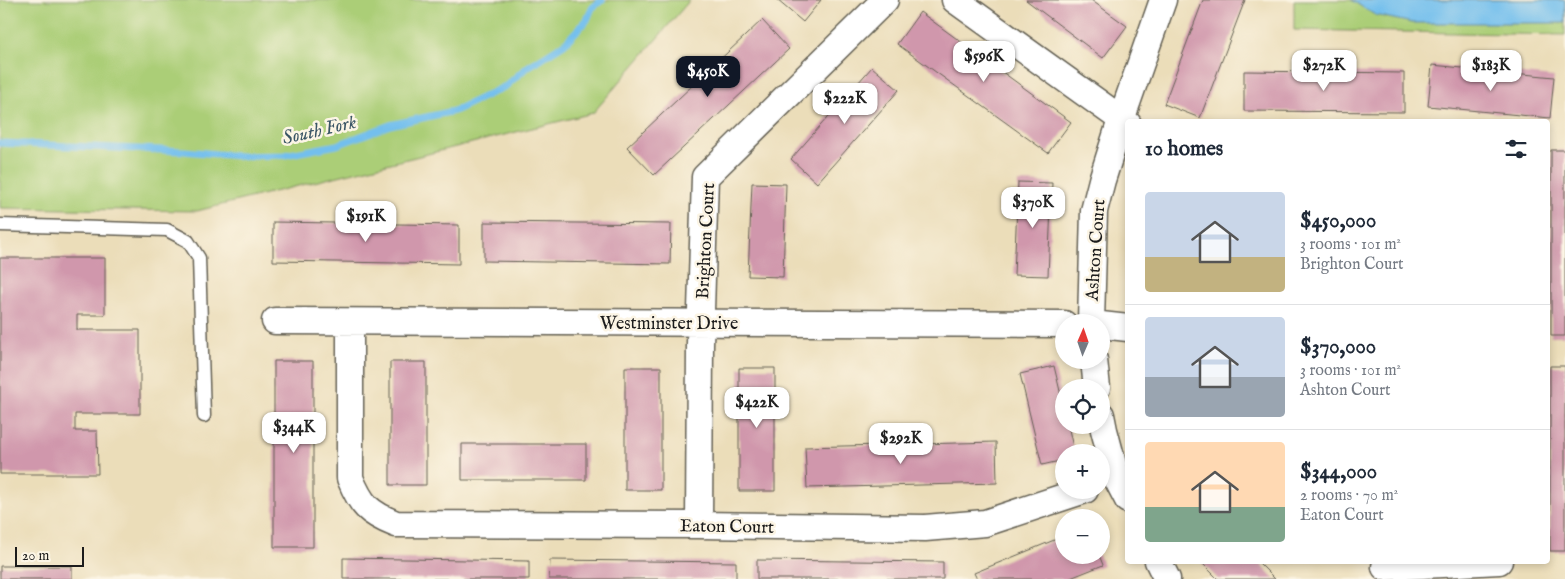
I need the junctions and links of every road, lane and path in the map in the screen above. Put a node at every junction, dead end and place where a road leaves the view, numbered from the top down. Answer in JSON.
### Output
{"nodes":[{"id":1,"x":885,"y":0,"type":"edge"},
{"id":2,"x":954,"y":0,"type":"edge"},
{"id":3,"x":1163,"y":0,"type":"edge"},
{"id":4,"x":1124,"y":122,"type":"edge"},
{"id":5,"x":0,"y":225,"type":"edge"},
{"id":6,"x":1091,"y":314,"type":"edge"},
{"id":7,"x":275,"y":321,"type":"dead end"},
{"id":8,"x":350,"y":322,"type":"junction"},
{"id":9,"x":701,"y":324,"type":"junction"},
{"id":10,"x":1055,"y":324,"type":"edge"},
{"id":11,"x":1110,"y":326,"type":"edge"},
{"id":12,"x":1125,"y":328,"type":"edge"},
{"id":13,"x":204,"y":416,"type":"dead end"},
{"id":14,"x":1105,"y":434,"type":"edge"},
{"id":15,"x":1115,"y":488,"type":"edge"},
{"id":16,"x":1058,"y":499,"type":"edge"},
{"id":17,"x":698,"y":525,"type":"junction"},
{"id":18,"x":1160,"y":564,"type":"edge"},
{"id":19,"x":1467,"y":564,"type":"edge"},
{"id":20,"x":1386,"y":569,"type":"edge"},
{"id":21,"x":1167,"y":579,"type":"edge"}],
"edges":[{"from":1,"to":9,"type":"street","name":"Brighton Court"},
{"from":2,"to":4,"type":"street"},
{"from":3,"to":4,"type":"street"},
{"from":4,"to":6,"type":"street","name":"Ashton Court"},
{"from":5,"to":13,"type":"lane"},
{"from":7,"to":8,"type":"street","name":"Westminster Drive"},
{"from":8,"to":9,"type":"street","name":"Westminster Drive"},
{"from":8,"to":17,"type":"street","name":"Eaton Court"},
{"from":9,"to":10,"type":"street","name":"Westminster Drive"},
{"from":9,"to":17,"type":"street","name":"Brighton Court"},
{"from":11,"to":12,"type":"street"},
{"from":14,"to":15,"type":"street"},
{"from":16,"to":17,"type":"street","name":"Eaton Court"},
{"from":18,"to":21,"type":"street"},
{"from":19,"to":20,"type":"street"}]}
